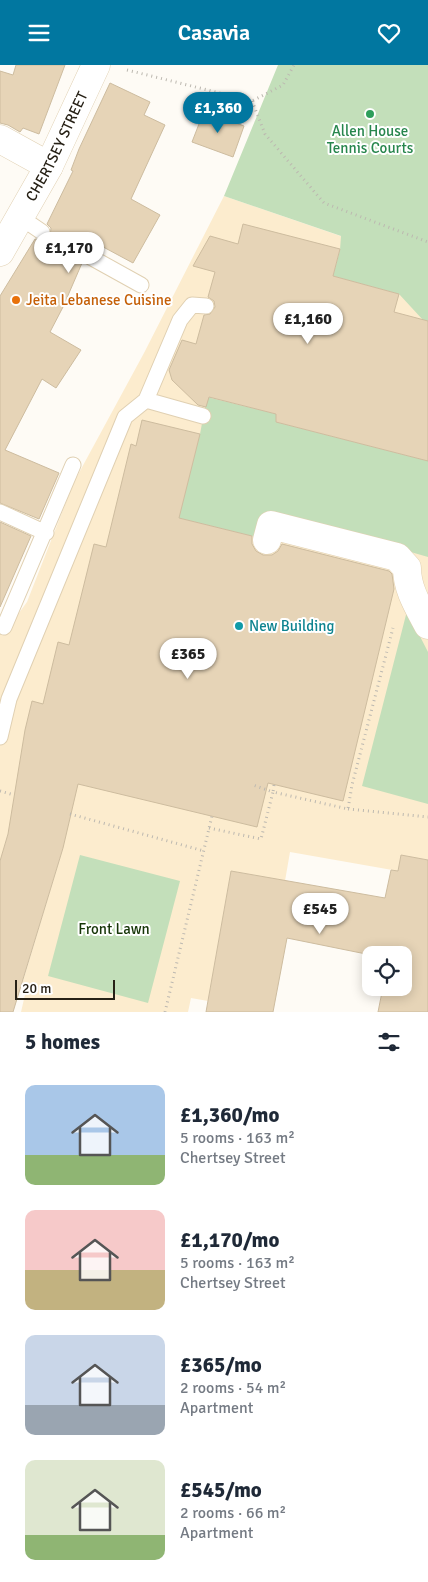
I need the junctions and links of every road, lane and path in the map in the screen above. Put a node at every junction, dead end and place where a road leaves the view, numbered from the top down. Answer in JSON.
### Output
{"nodes":[{"id":1,"x":294,"y":65,"type":"edge"},
{"id":2,"x":109,"y":67,"type":"edge"},
{"id":3,"x":252,"y":101,"type":"junction"},
{"id":4,"x":0,"y":139,"type":"edge"},
{"id":5,"x":49,"y":166,"type":"junction"},
{"id":6,"x":428,"y":242,"type":"edge"},
{"id":7,"x":0,"y":252,"type":"edge"},
{"id":8,"x":85,"y":254,"type":"dead end"},
{"id":9,"x":140,"y":285,"type":"dead end"},
{"id":10,"x":206,"y":306,"type":"dead end"},
{"id":11,"x":146,"y":400,"type":"junction"},
{"id":12,"x":203,"y":416,"type":"dead end"},
{"id":13,"x":73,"y":465,"type":"dead end"},
{"id":14,"x":0,"y":512,"type":"edge"},
{"id":15,"x":46,"y":533,"type":"junction"},
{"id":16,"x":267,"y":539,"type":"dead end"},
{"id":17,"x":394,"y":624,"type":"dead end"},
{"id":18,"x":428,"y":625,"type":"edge"},
{"id":19,"x":4,"y":627,"type":"dead end"},
{"id":20,"x":0,"y":737,"type":"edge"},
{"id":21,"x":253,"y":785,"type":"dead end"},
{"id":22,"x":274,"y":785,"type":"dead end"},
{"id":23,"x":0,"y":791,"type":"edge"},
{"id":24,"x":272,"y":792,"type":"junction"},
{"id":25,"x":14,"y":795,"type":"dead end"},
{"id":26,"x":348,"y":809,"type":"junction"},
{"id":27,"x":70,"y":814,"type":"dead end"},
{"id":28,"x":212,"y":816,"type":"dead end"},
{"id":29,"x":428,"y":817,"type":"edge"},
{"id":30,"x":209,"y":828,"type":"junction"},
{"id":31,"x":204,"y":851,"type":"junction"},
{"id":32,"x":165,"y":1012,"type":"edge"}],
"edges":[{"from":1,"to":3,"type":"path"},
{"from":2,"to":3,"type":"path"},
{"from":2,"to":5,"type":"street","name":"CHERTSEY STREET"},
{"from":3,"to":6,"type":"path"},
{"from":4,"to":5,"type":"street"},
{"from":5,"to":7,"type":"street","name":"CHERTSEY STREET"},
{"from":8,"to":9,"type":"lane"},
{"from":10,"to":11,"type":"lane"},
{"from":11,"to":12,"type":"lane"},
{"from":11,"to":20,"type":"lane"},
{"from":13,"to":15,"type":"lane"},
{"from":14,"to":15,"type":"lane"},
{"from":15,"to":19,"type":"lane"},
{"from":16,"to":18,"type":"street"},
{"from":17,"to":26,"type":"path"},
{"from":21,"to":24,"type":"path"},
{"from":22,"to":24,"type":"path"},
{"from":23,"to":25,"type":"path"},
{"from":24,"to":26,"type":"path"},
{"from":24,"to":30,"type":"path"},
{"from":26,"to":29,"type":"path"},
{"from":27,"to":31,"type":"path"},
{"from":28,"to":30,"type":"path"},
{"from":30,"to":31,"type":"path"},
{"from":31,"to":32,"type":"path"}]}
